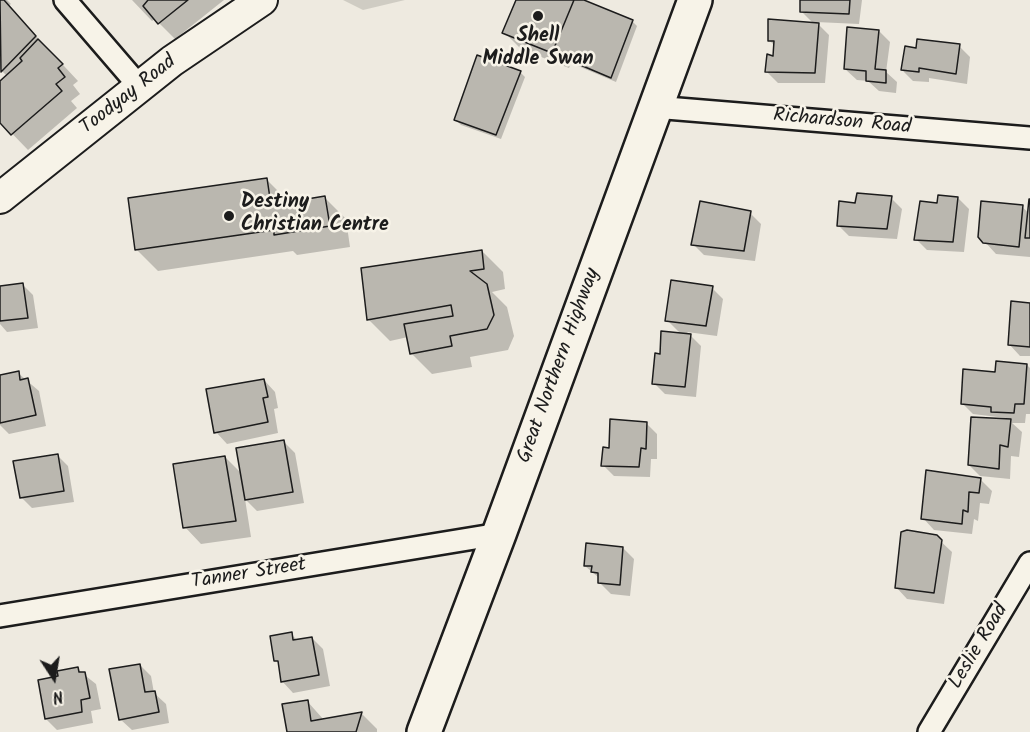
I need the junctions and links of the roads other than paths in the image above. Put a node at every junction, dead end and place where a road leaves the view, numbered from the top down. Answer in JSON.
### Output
{"nodes":[{"id":1,"x":65,"y":0,"type":"edge"},
{"id":2,"x":262,"y":0,"type":"edge"},
{"id":3,"x":695,"y":0,"type":"edge"},
{"id":4,"x":140,"y":86,"type":"junction"},
{"id":5,"x":654,"y":107,"type":"junction"},
{"id":6,"x":1030,"y":138,"type":"edge"},
{"id":7,"x":0,"y":198,"type":"edge"},
{"id":8,"x":499,"y":534,"type":"junction"},
{"id":9,"x":1030,"y":563,"type":"edge"},
{"id":10,"x":0,"y":616,"type":"edge"},
{"id":11,"x":424,"y":732,"type":"edge"},
{"id":12,"x":929,"y":732,"type":"edge"}],
"edges":[{"from":1,"to":4,"type":"street"},
{"from":2,"to":4,"type":"main road","name":"Toodyay Road"},
{"from":3,"to":5,"type":"main road","name":"Great Northern Highway"},
{"from":4,"to":7,"type":"main road","name":"Toodyay Road"},
{"from":5,"to":6,"type":"street","name":"Richardson Road"},
{"from":5,"to":8,"type":"main road","name":"Great Northern Highway"},
{"from":8,"to":10,"type":"street","name":"Tanner Street"},
{"from":8,"to":11,"type":"main road","name":"Great Northern Highway"},
{"from":9,"to":12,"type":"street","name":"Leslie Road"}]}
